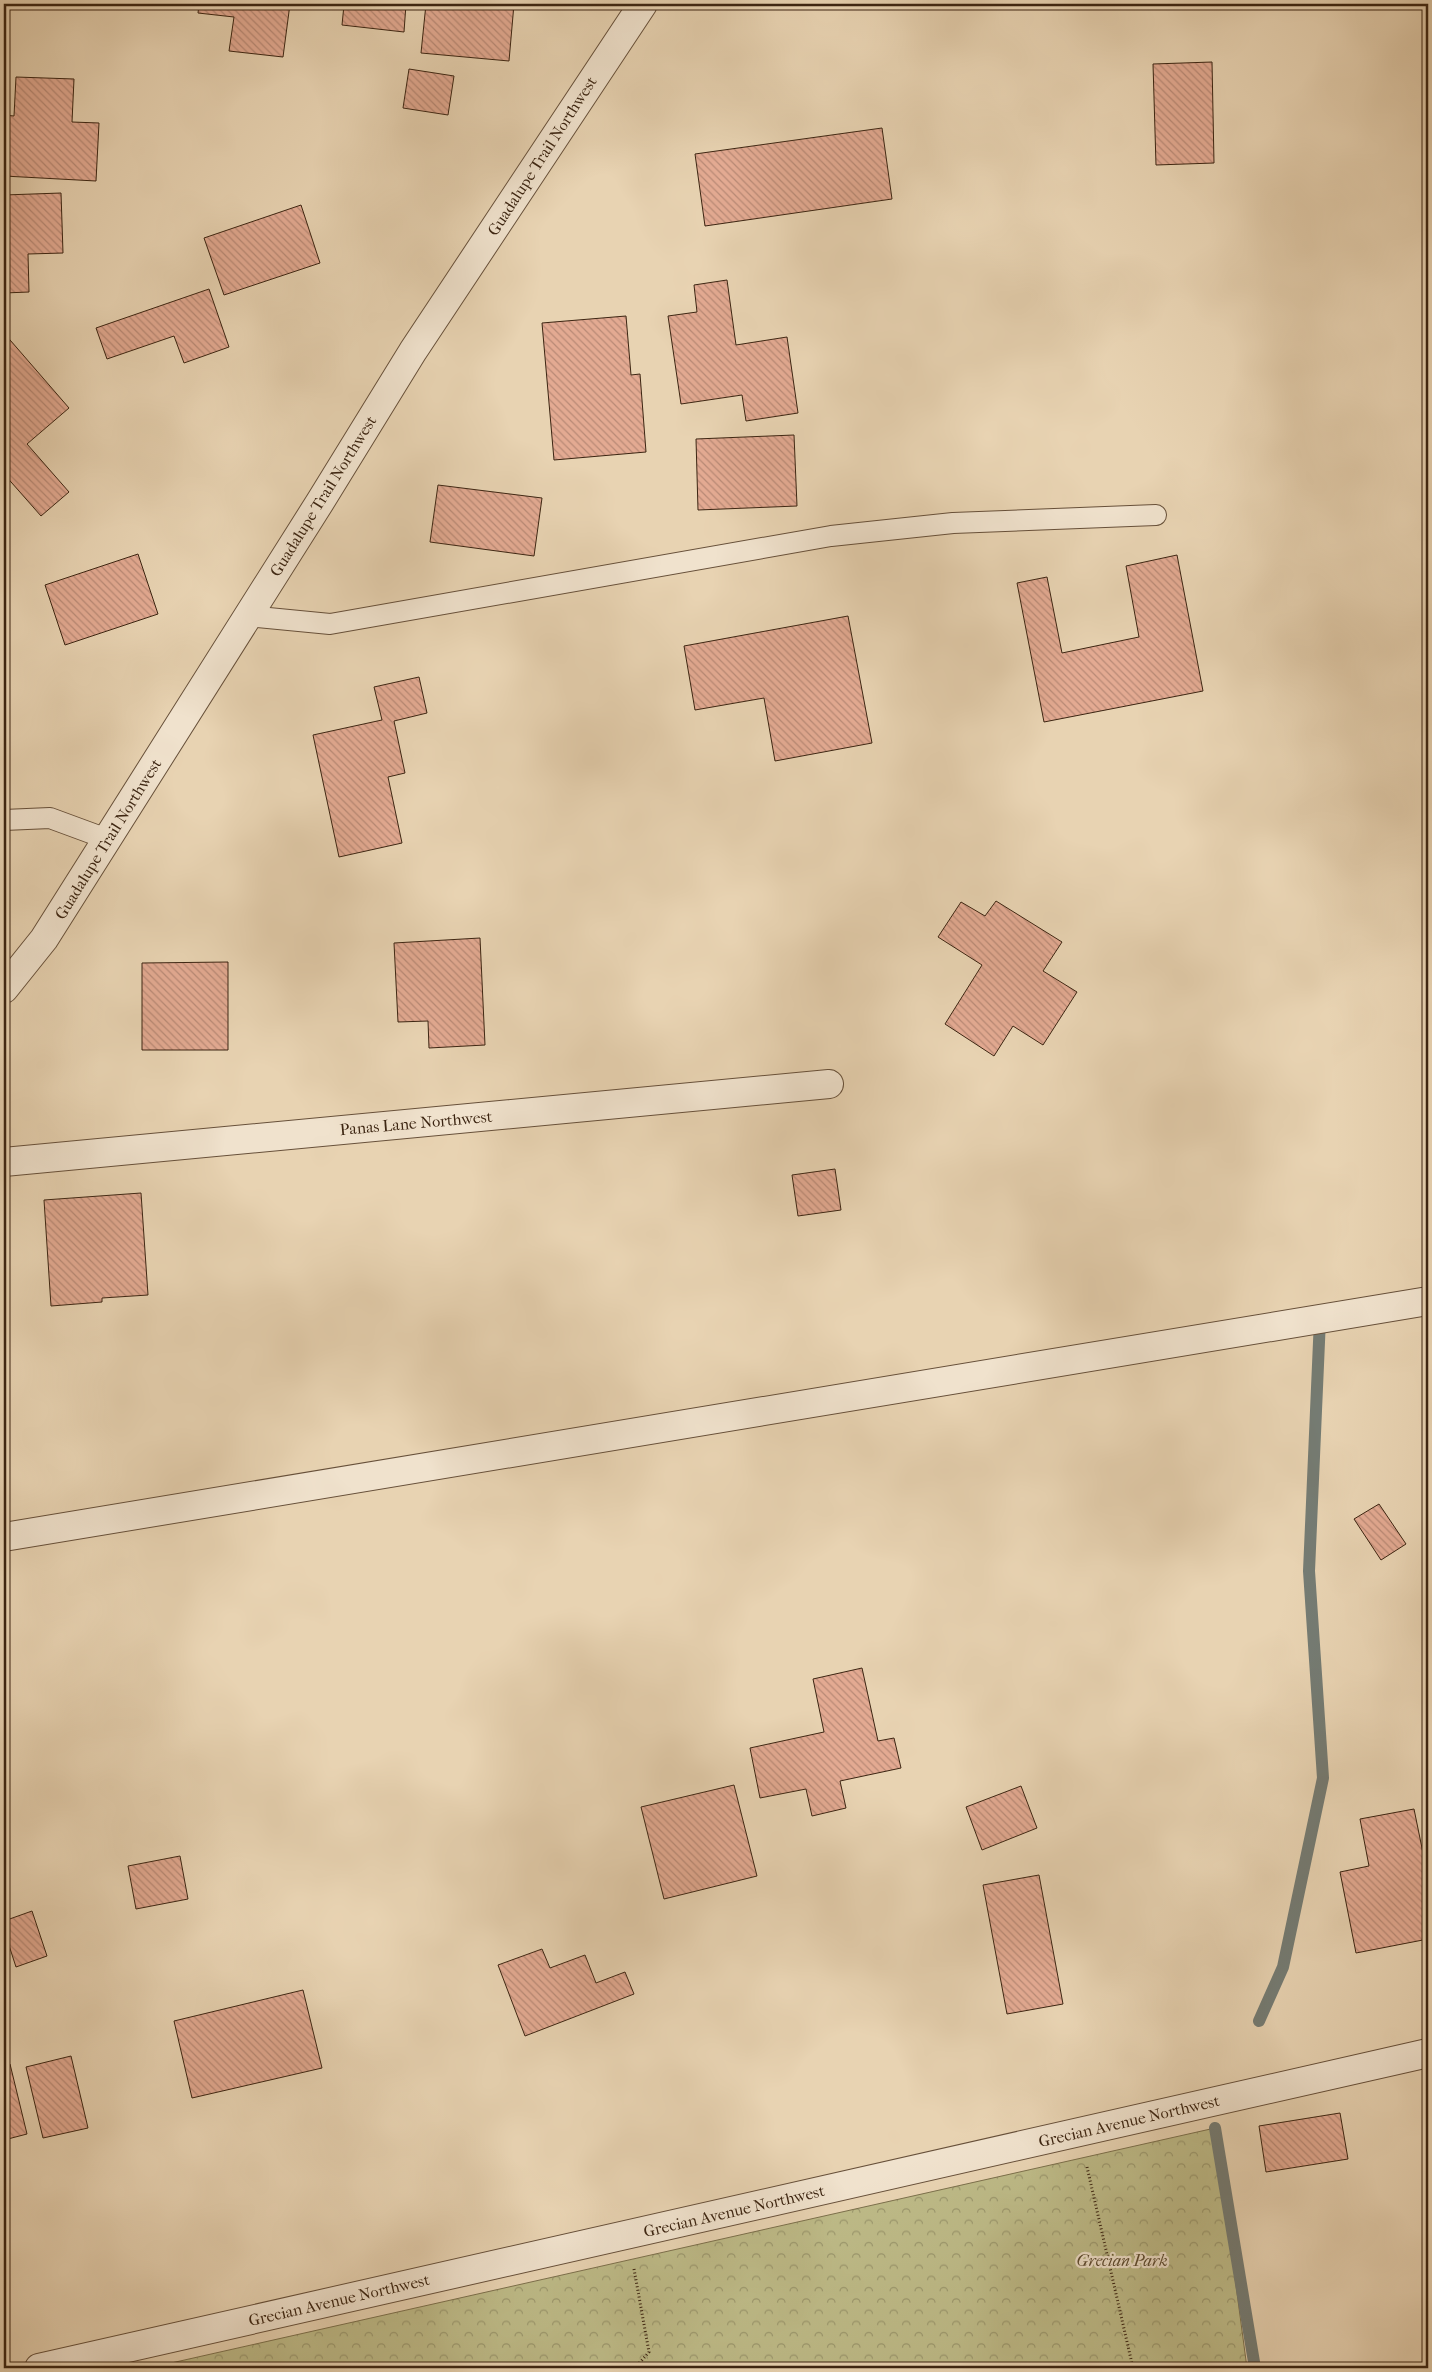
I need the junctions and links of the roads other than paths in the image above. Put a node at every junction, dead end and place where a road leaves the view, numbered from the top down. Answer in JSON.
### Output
{"nodes":[{"id":1,"x":643,"y":4,"type":"edge"},
{"id":2,"x":1156,"y":515,"type":"dead end"},
{"id":3,"x":248,"y":616,"type":"junction"},
{"id":4,"x":4,"y":820,"type":"edge"},
{"id":5,"x":107,"y":840,"type":"junction"},
{"id":6,"x":4,"y":989,"type":"edge"},
{"id":7,"x":829,"y":1084,"type":"dead end"},
{"id":8,"x":4,"y":1162,"type":"edge"},
{"id":9,"x":1428,"y":1301,"type":"edge"},
{"id":10,"x":4,"y":1537,"type":"edge"},
{"id":11,"x":1428,"y":2053,"type":"edge"},
{"id":12,"x":40,"y":2368,"type":"edge"}],
"edges":[{"from":1,"to":3,"type":"street","name":"Guadalupe Trail Northwest"},
{"from":2,"to":3,"type":"lane"},
{"from":3,"to":5,"type":"street","name":"Guadalupe Trail Northwest"},
{"from":4,"to":5,"type":"lane"},
{"from":5,"to":6,"type":"street","name":"Guadalupe Trail Northwest"},
{"from":7,"to":8,"type":"street","name":"Panas Lane Northwest"},
{"from":9,"to":10,"type":"street"},
{"from":11,"to":12,"type":"street","name":"Grecian Avenue Northwest"}]}
